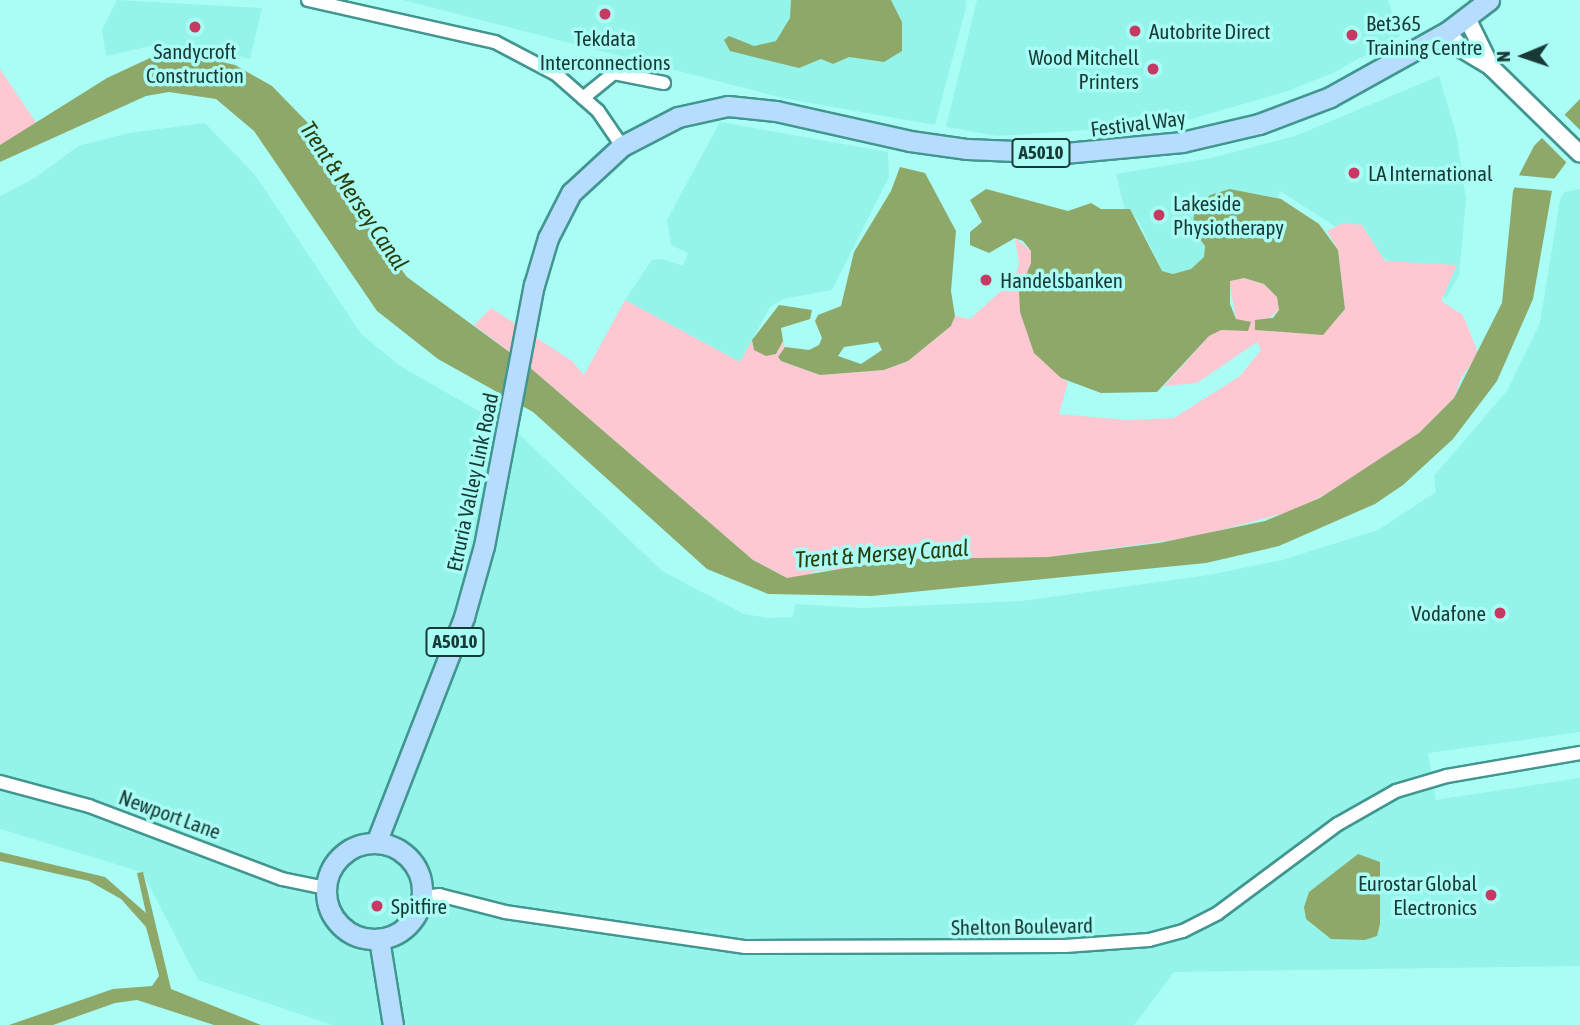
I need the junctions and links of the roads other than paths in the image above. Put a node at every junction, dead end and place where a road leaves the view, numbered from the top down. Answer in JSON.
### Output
{"nodes":[{"id":1,"x":308,"y":0,"type":"edge"},
{"id":2,"x":1489,"y":0,"type":"edge"},
{"id":3,"x":1467,"y":18,"type":"junction"},
{"id":4,"x":1447,"y":32,"type":"junction"},
{"id":5,"x":1491,"y":67,"type":"junction"},
{"id":6,"x":664,"y":83,"type":"dead end"},
{"id":7,"x":583,"y":98,"type":"junction"},
{"id":8,"x":622,"y":146,"type":"junction"},
{"id":9,"x":1580,"y":154,"type":"edge"},
{"id":10,"x":1580,"y":753,"type":"edge"},
{"id":11,"x":0,"y":782,"type":"edge"},
{"id":12,"x":376,"y":843,"type":"junction"},
{"id":13,"x":325,"y":888,"type":"junction"},
{"id":14,"x":421,"y":897,"type":"junction"},
{"id":15,"x":379,"y":939,"type":"junction"},
{"id":16,"x":393,"y":1025,"type":"edge"}],
"edges":[{"from":1,"to":7,"type":"street"},
{"from":2,"to":3,"type":"main road","name":"Festival Way","number":"A5010"},
{"from":3,"to":4,"type":"main road","name":"Festival Way","number":"A5010"},
{"from":3,"to":5,"type":"street"},
{"from":4,"to":5,"type":"street"},
{"from":4,"to":8,"type":"main road","name":"Festival Way","number":"A5010"},
{"from":5,"to":9,"type":"street"},
{"from":6,"to":7,"type":"street"},
{"from":7,"to":8,"type":"street"},
{"from":8,"to":12,"type":"main road","name":"Etruria Valley Link Road","number":"A5010"},
{"from":10,"to":14,"type":"street","name":"Shelton Boulevard"},
{"from":11,"to":13,"type":"street","name":"Newport Lane"},
{"from":12,"to":13,"type":"main road"},
{"from":12,"to":14,"type":"main road"},
{"from":13,"to":15,"type":"main road"},
{"from":14,"to":15,"type":"main road"},
{"from":15,"to":16,"type":"main road"}]}
